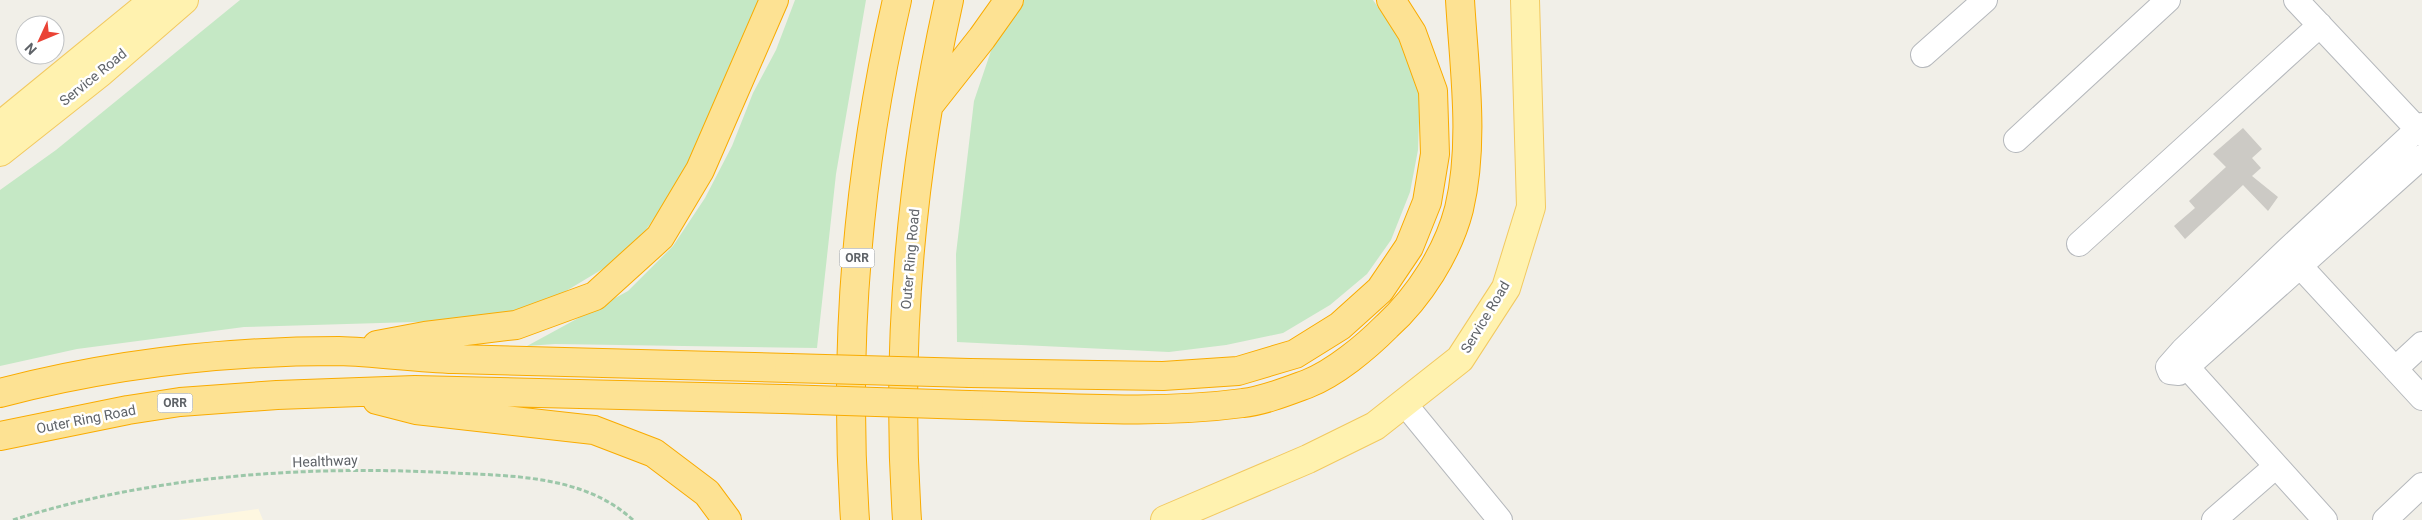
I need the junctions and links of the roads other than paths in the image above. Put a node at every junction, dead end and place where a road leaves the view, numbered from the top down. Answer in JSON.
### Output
{"nodes":[{"id":1,"x":154,"y":0,"type":"edge"},
{"id":2,"x":184,"y":0,"type":"edge"},
{"id":3,"x":774,"y":0,"type":"edge"},
{"id":4,"x":897,"y":0,"type":"edge"},
{"id":5,"x":950,"y":0,"type":"edge"},
{"id":6,"x":1009,"y":0,"type":"edge"},
{"id":7,"x":1391,"y":0,"type":"edge"},
{"id":8,"x":1460,"y":0,"type":"edge"},
{"id":9,"x":1525,"y":0,"type":"edge"},
{"id":10,"x":1985,"y":0,"type":"edge"},
{"id":11,"x":2168,"y":0,"type":"edge"},
{"id":12,"x":2296,"y":0,"type":"edge"},
{"id":13,"x":2320,"y":25,"type":"junction"},
{"id":14,"x":1923,"y":55,"type":"dead end"},
{"id":15,"x":928,"y":106,"type":"junction"},
{"id":16,"x":0,"y":126,"type":"edge"},
{"id":17,"x":2420,"y":130,"type":"edge"},
{"id":18,"x":2016,"y":140,"type":"dead end"},
{"id":19,"x":0,"y":152,"type":"edge"},
{"id":20,"x":2422,"y":157,"type":"edge"},
{"id":21,"x":2079,"y":244,"type":"dead end"},
{"id":22,"x":2293,"y":258,"type":"junction"},
{"id":23,"x":2422,"y":344,"type":"edge"},
{"id":24,"x":342,"y":351,"type":"junction"},
{"id":25,"x":2395,"y":369,"type":"junction"},
{"id":26,"x":0,"y":393,"type":"edge"},
{"id":27,"x":353,"y":394,"type":"junction"},
{"id":28,"x":2422,"y":398,"type":"edge"},
{"id":29,"x":1404,"y":403,"type":"junction"},
{"id":30,"x":0,"y":436,"type":"edge"},
{"id":31,"x":2275,"y":467,"type":"junction"},
{"id":32,"x":2422,"y":485,"type":"edge"},
{"id":33,"x":726,"y":520,"type":"edge"},
{"id":34,"x":855,"y":520,"type":"edge"},
{"id":35,"x":906,"y":520,"type":"edge"},
{"id":36,"x":1165,"y":520,"type":"edge"},
{"id":37,"x":1500,"y":520,"type":"edge"},
{"id":38,"x":2214,"y":520,"type":"edge"},
{"id":39,"x":2325,"y":520,"type":"edge"},
{"id":40,"x":2385,"y":520,"type":"edge"}],
"edges":[{"from":1,"to":16,"type":"main road","name":"Service Road"},
{"from":2,"to":19,"type":"main road","name":"Service Road"},
{"from":3,"to":24,"type":"highway"},
{"from":4,"to":34,"type":"highway","number":"ORR"},
{"from":5,"to":15,"type":"highway","name":"Outer Ring Road"},
{"from":6,"to":15,"type":"highway"},
{"from":7,"to":24,"type":"highway","bridge":true},
{"from":8,"to":27,"type":"highway","bridge":true},
{"from":9,"to":29,"type":"main road","name":"Service Road"},
{"from":10,"to":14,"type":"street"},
{"from":11,"to":18,"type":"street"},
{"from":12,"to":13,"type":"street"},
{"from":13,"to":17,"type":"street"},
{"from":13,"to":21,"type":"street"},
{"from":15,"to":35,"type":"highway","name":"Outer Ring Road"},
{"from":17,"to":22,"type":"street"},
{"from":20,"to":22,"type":"street"},
{"from":22,"to":25,"type":"street"},
{"from":22,"to":31,"type":"street"},
{"from":23,"to":25,"type":"street"},
{"from":24,"to":26,"type":"highway"},
{"from":25,"to":28,"type":"street"},
{"from":27,"to":30,"type":"highway","name":"Outer Ring Road","number":"ORR"},
{"from":27,"to":33,"type":"highway"},
{"from":29,"to":36,"type":"main road","name":"Service Road"},
{"from":29,"to":37,"type":"street"},
{"from":31,"to":38,"type":"street"},
{"from":31,"to":39,"type":"street"},
{"from":32,"to":40,"type":"street"}]}
